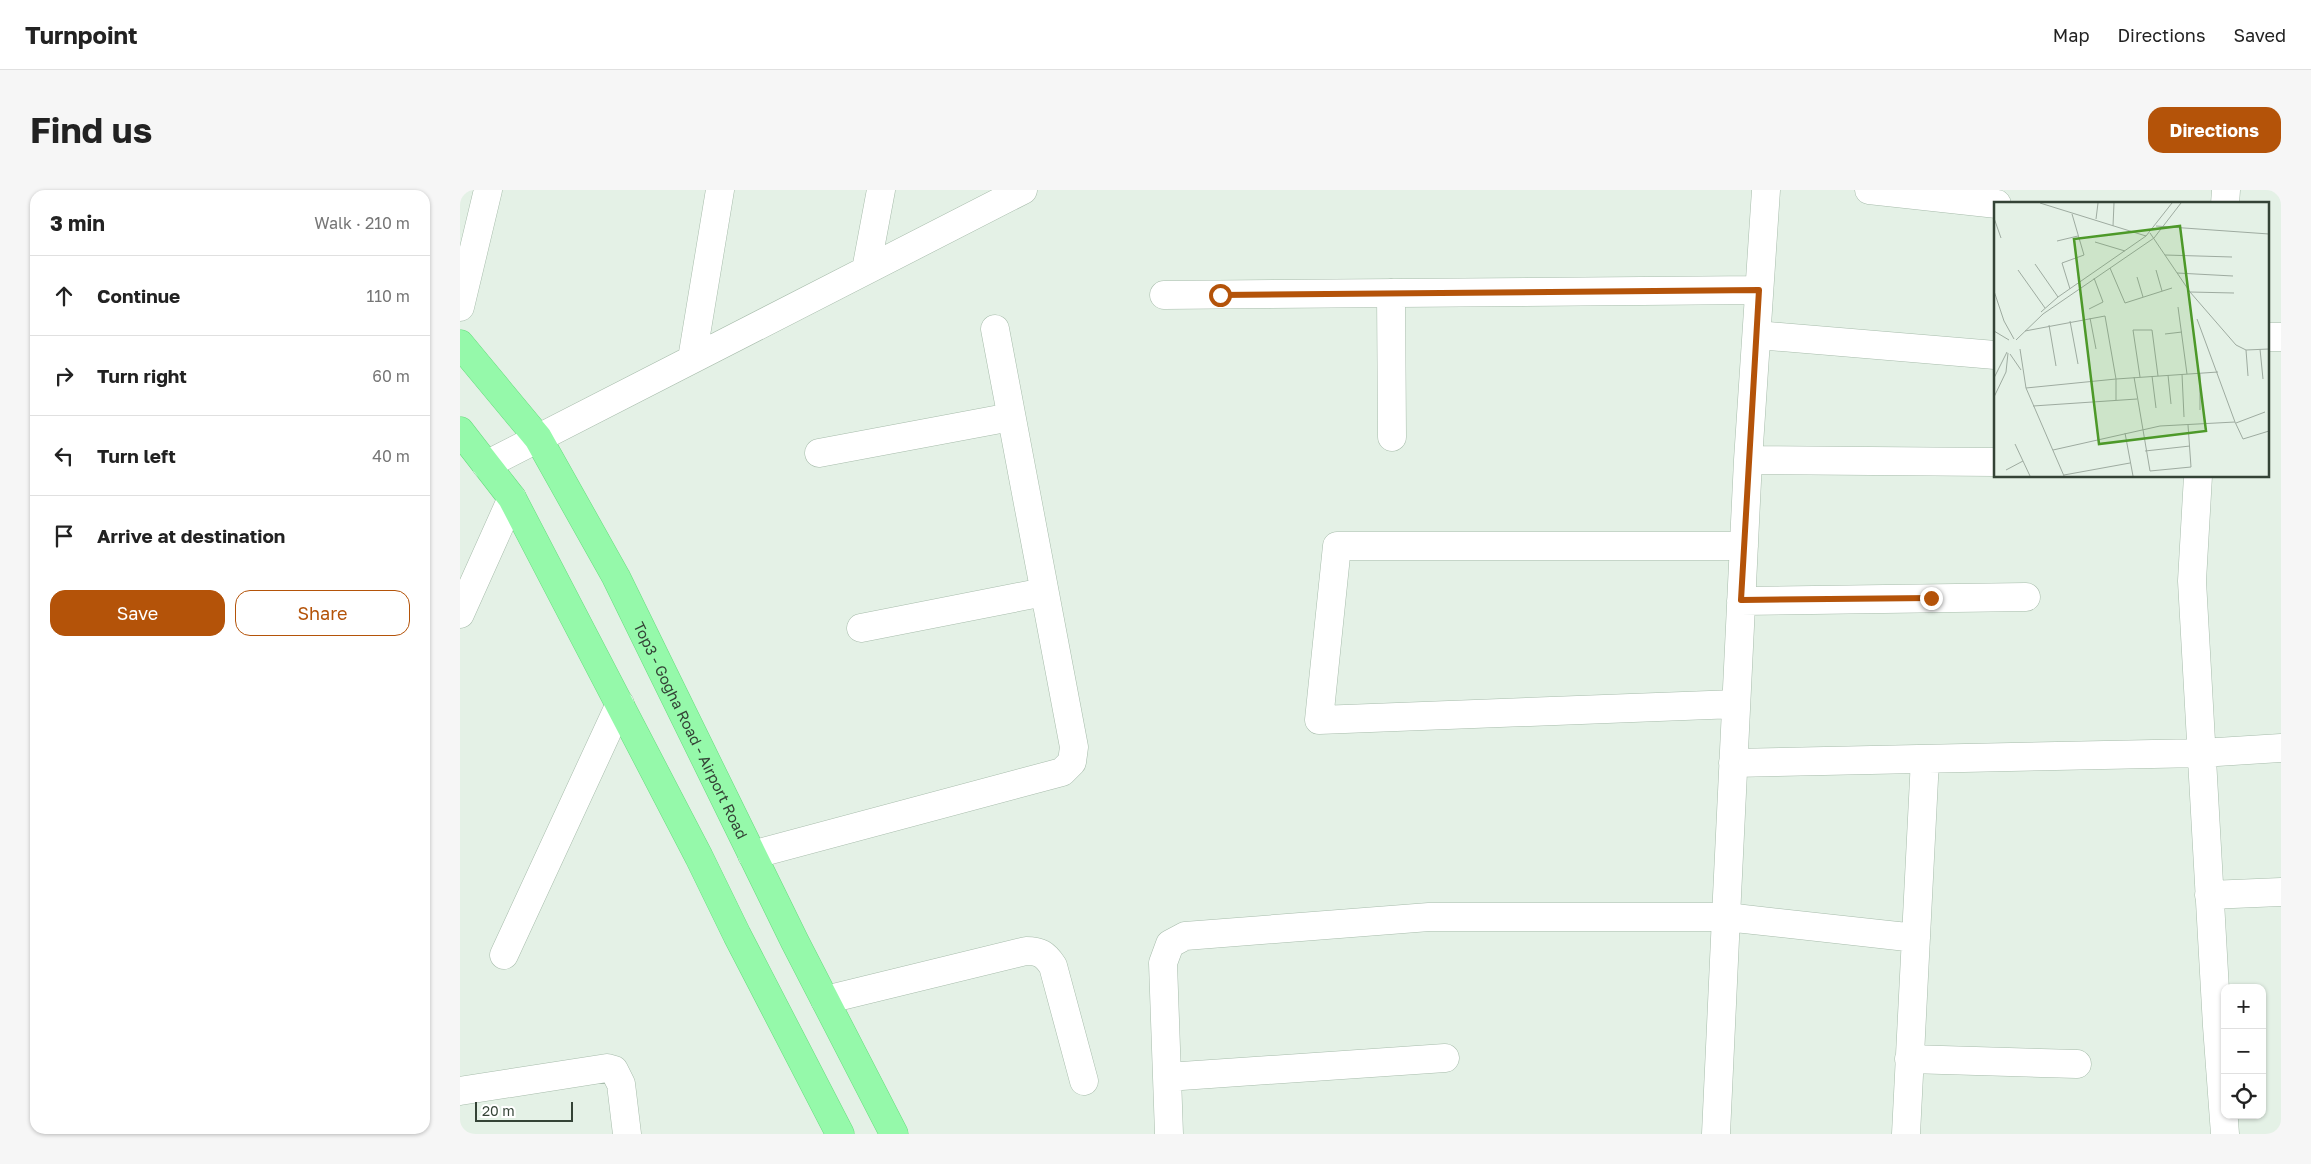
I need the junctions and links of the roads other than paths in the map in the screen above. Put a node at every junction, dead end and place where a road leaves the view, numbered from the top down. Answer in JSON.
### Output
{"nodes":[{"id":1,"x":488,"y":190,"type":"edge"},
{"id":2,"x":720,"y":190,"type":"edge"},
{"id":3,"x":881,"y":190,"type":"edge"},
{"id":4,"x":1023,"y":190,"type":"edge"},
{"id":5,"x":1766,"y":190,"type":"edge"},
{"id":6,"x":1869,"y":190,"type":"edge"},
{"id":7,"x":1994,"y":204,"type":"edge"},
{"id":8,"x":866,"y":270,"type":"junction"},
{"id":9,"x":1759,"y":290,"type":"junction"},
{"id":10,"x":1391,"y":293,"type":"junction"},
{"id":11,"x":1164,"y":295,"type":"dead end"},
{"id":12,"x":460,"y":307,"type":"edge"},
{"id":13,"x":995,"y":330,"type":"dead end"},
{"id":14,"x":1757,"y":334,"type":"junction"},
{"id":15,"x":2268,"y":337,"type":"edge"},
{"id":16,"x":2281,"y":337,"type":"edge"},
{"id":17,"x":460,"y":344,"type":"edge"},
{"id":18,"x":1994,"y":355,"type":"edge"},
{"id":19,"x":692,"y":360,"type":"junction"},
{"id":20,"x":1011,"y":417,"type":"junction"},
{"id":21,"x":460,"y":431,"type":"edge"},
{"id":22,"x":1392,"y":437,"type":"dead end"},
{"id":23,"x":538,"y":438,"type":"junction"},
{"id":24,"x":819,"y":453,"type":"dead end"},
{"id":25,"x":1748,"y":460,"type":"junction"},
{"id":26,"x":1994,"y":462,"type":"edge"},
{"id":27,"x":486,"y":465,"type":"junction"},
{"id":28,"x":2198,"y":478,"type":"edge"},
{"id":29,"x":512,"y":498,"type":"junction"},
{"id":30,"x":1744,"y":546,"type":"junction"},
{"id":31,"x":1044,"y":592,"type":"junction"},
{"id":32,"x":2026,"y":597,"type":"dead end"},
{"id":33,"x":1741,"y":600,"type":"junction"},
{"id":34,"x":460,"y":614,"type":"edge"},
{"id":35,"x":861,"y":628,"type":"dead end"},
{"id":36,"x":620,"y":704,"type":"junction"},
{"id":37,"x":1736,"y":704,"type":"junction"},
{"id":38,"x":2281,"y":748,"type":"edge"},
{"id":39,"x":2201,"y":753,"type":"junction"},
{"id":40,"x":1925,"y":758,"type":"junction"},
{"id":41,"x":1733,"y":763,"type":"junction"},
{"id":42,"x":752,"y":855,"type":"junction"},
{"id":43,"x":2281,"y":892,"type":"edge"},
{"id":44,"x":2209,"y":895,"type":"junction"},
{"id":45,"x":1726,"y":917,"type":"junction"},
{"id":46,"x":1916,"y":938,"type":"junction"},
{"id":47,"x":504,"y":955,"type":"dead end"},
{"id":48,"x":825,"y":1000,"type":"junction"},
{"id":49,"x":1446,"y":1058,"type":"dead end"},
{"id":50,"x":1909,"y":1060,"type":"junction"},
{"id":51,"x":2077,"y":1064,"type":"dead end"},
{"id":52,"x":1167,"y":1077,"type":"junction"},
{"id":53,"x":1084,"y":1081,"type":"dead end"},
{"id":54,"x":460,"y":1091,"type":"edge"},
{"id":55,"x":627,"y":1134,"type":"edge"},
{"id":56,"x":840,"y":1134,"type":"edge"},
{"id":57,"x":894,"y":1134,"type":"edge"},
{"id":58,"x":1169,"y":1134,"type":"edge"},
{"id":59,"x":1716,"y":1134,"type":"edge"},
{"id":60,"x":1906,"y":1134,"type":"edge"},
{"id":61,"x":2225,"y":1134,"type":"edge"}],
"edges":[{"from":1,"to":12,"type":"street"},
{"from":2,"to":19,"type":"street"},
{"from":3,"to":8,"type":"street"},
{"from":4,"to":8,"type":"street"},
{"from":5,"to":9,"type":"street"},
{"from":6,"to":7,"type":"street"},
{"from":8,"to":19,"type":"street"},
{"from":9,"to":10,"type":"street"},
{"from":9,"to":14,"type":"street"},
{"from":10,"to":11,"type":"street"},
{"from":10,"to":22,"type":"street"},
{"from":13,"to":20,"type":"street"},
{"from":14,"to":18,"type":"street"},
{"from":14,"to":25,"type":"street"},
{"from":15,"to":16,"type":"street"},
{"from":17,"to":23,"type":"main road","name":"Top3 - Gogha Road - Airport Road"},
{"from":19,"to":23,"type":"street"},
{"from":20,"to":24,"type":"street"},
{"from":20,"to":31,"type":"street"},
{"from":21,"to":27,"type":"main road"},
{"from":23,"to":27,"type":"street"},
{"from":23,"to":42,"type":"main road","name":"Top3 - Gogha Road - Airport Road"},
{"from":25,"to":26,"type":"street"},
{"from":25,"to":30,"type":"street"},
{"from":27,"to":29,"type":"main road"},
{"from":28,"to":39,"type":"street"},
{"from":29,"to":34,"type":"street"},
{"from":29,"to":36,"type":"main road"},
{"from":30,"to":33,"type":"street"},
{"from":30,"to":37,"type":"street"},
{"from":31,"to":35,"type":"street"},
{"from":31,"to":42,"type":"street"},
{"from":32,"to":33,"type":"street"},
{"from":33,"to":37,"type":"street"},
{"from":36,"to":47,"type":"street"},
{"from":36,"to":56,"type":"main road"},
{"from":37,"to":41,"type":"street"},
{"from":38,"to":39,"type":"street"},
{"from":39,"to":40,"type":"street"},
{"from":39,"to":44,"type":"street"},
{"from":40,"to":41,"type":"street"},
{"from":40,"to":46,"type":"street"},
{"from":41,"to":45,"type":"street"},
{"from":42,"to":48,"type":"main road","name":"Top3 - Gogha Road - Airport Road"},
{"from":43,"to":44,"type":"street"},
{"from":44,"to":61,"type":"street"},
{"from":45,"to":46,"type":"street"},
{"from":45,"to":52,"type":"street"},
{"from":45,"to":59,"type":"street"},
{"from":46,"to":50,"type":"street"},
{"from":48,"to":53,"type":"street"},
{"from":48,"to":57,"type":"main road","name":"Top3 - Gogha Road - Airport Road"},
{"from":49,"to":52,"type":"street"},
{"from":50,"to":51,"type":"street"},
{"from":50,"to":60,"type":"street"},
{"from":52,"to":58,"type":"street"},
{"from":54,"to":55,"type":"street"}]}
